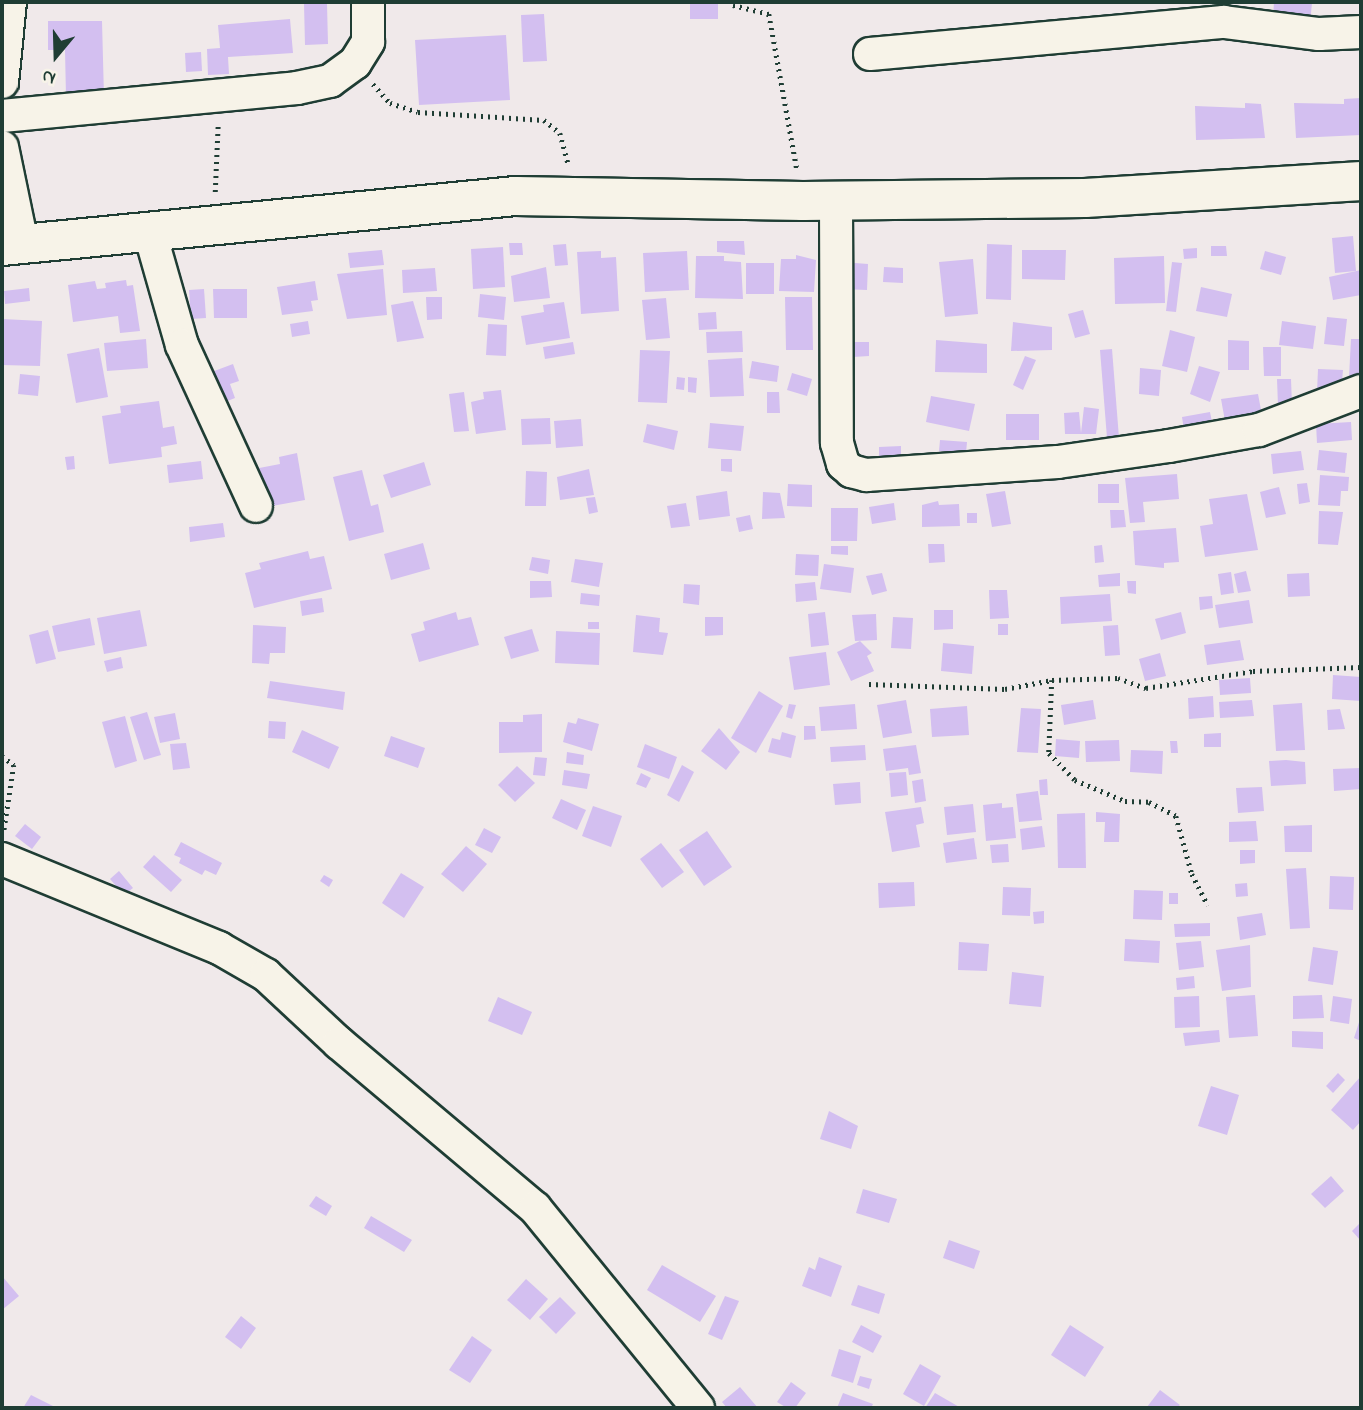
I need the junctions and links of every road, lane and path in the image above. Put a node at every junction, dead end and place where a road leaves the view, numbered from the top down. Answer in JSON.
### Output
{"nodes":[{"id":1,"x":10,"y":2,"type":"edge"},
{"id":2,"x":368,"y":2,"type":"edge"},
{"id":3,"x":733,"y":5,"type":"dead end"},
{"id":4,"x":1224,"y":12,"type":"edge"},
{"id":5,"x":1361,"y":32,"type":"edge"},
{"id":6,"x":870,"y":54,"type":"dead end"},
{"id":7,"x":355,"y":63,"type":"junction"},
{"id":8,"x":2,"y":82,"type":"edge"},
{"id":9,"x":219,"y":95,"type":"junction"},
{"id":10,"x":2,"y":116,"type":"edge"},
{"id":11,"x":2,"y":146,"type":"edge"},
{"id":12,"x":1361,"y":181,"type":"edge"},
{"id":13,"x":575,"y":195,"type":"junction"},
{"id":14,"x":819,"y":200,"type":"junction"},
{"id":15,"x":218,"y":228,"type":"junction"},
{"id":16,"x":150,"y":233,"type":"junction"},
{"id":17,"x":12,"y":245,"type":"edge"},
{"id":18,"x":1361,"y":391,"type":"edge"},
{"id":19,"x":256,"y":506,"type":"dead end"},
{"id":20,"x":1361,"y":667,"type":"edge"},
{"id":21,"x":1052,"y":680,"type":"junction"},
{"id":22,"x":869,"y":684,"type":"dead end"},
{"id":23,"x":2,"y":756,"type":"edge"},
{"id":24,"x":2,"y":835,"type":"edge"},
{"id":25,"x":2,"y":859,"type":"edge"},
{"id":26,"x":1208,"y":905,"type":"dead end"},
{"id":27,"x":698,"y":1408,"type":"edge"}],
"edges":[{"from":1,"to":8,"type":"street"},
{"from":2,"to":7,"type":"street"},
{"from":3,"to":14,"type":"path"},
{"from":4,"to":5,"type":"street"},
{"from":4,"to":6,"type":"street"},
{"from":7,"to":9,"type":"street"},
{"from":7,"to":13,"type":"path"},
{"from":9,"to":10,"type":"street"},
{"from":9,"to":15,"type":"path"},
{"from":11,"to":17,"type":"street"},
{"from":12,"to":14,"type":"street"},
{"from":13,"to":14,"type":"street"},
{"from":13,"to":15,"type":"street"},
{"from":14,"to":18,"type":"street"},
{"from":15,"to":16,"type":"street"},
{"from":16,"to":17,"type":"street"},
{"from":16,"to":19,"type":"street"},
{"from":20,"to":21,"type":"path"},
{"from":21,"to":22,"type":"path"},
{"from":21,"to":26,"type":"path"},
{"from":23,"to":24,"type":"path"},
{"from":25,"to":27,"type":"street"}]}
